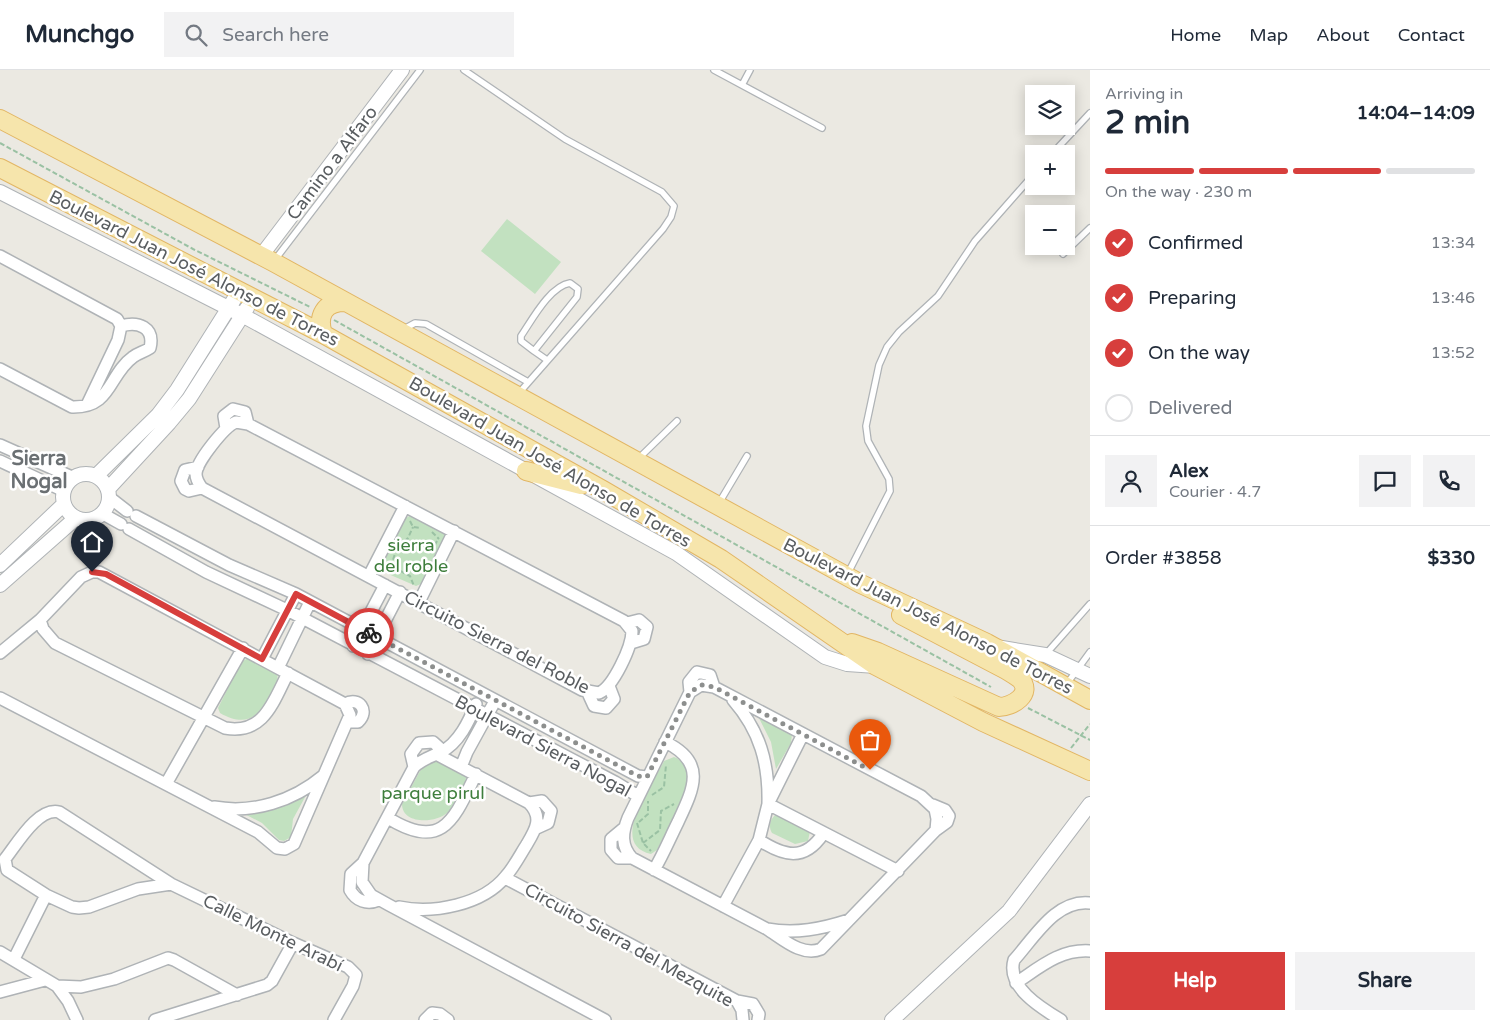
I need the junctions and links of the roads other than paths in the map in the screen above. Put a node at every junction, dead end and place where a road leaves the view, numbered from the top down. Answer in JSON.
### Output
{"nodes":[{"id":1,"x":402,"y":70,"type":"edge"},
{"id":2,"x":420,"y":70,"type":"edge"},
{"id":3,"x":464,"y":70,"type":"edge"},
{"id":4,"x":714,"y":70,"type":"edge"},
{"id":5,"x":750,"y":70,"type":"edge"},
{"id":6,"x":742,"y":85,"type":"junction"},
{"id":7,"x":1090,"y":114,"type":"edge"},
{"id":8,"x":0,"y":119,"type":"edge"},
{"id":9,"x":822,"y":128,"type":"dead end"},
{"id":10,"x":1061,"y":145,"type":"edge"},
{"id":11,"x":0,"y":168,"type":"edge"},
{"id":12,"x":1025,"y":184,"type":"edge"},
{"id":13,"x":0,"y":192,"type":"edge"},
{"id":14,"x":1090,"y":228,"type":"edge"},
{"id":15,"x":1075,"y":242,"type":"edge"},
{"id":16,"x":0,"y":256,"type":"edge"},
{"id":17,"x":267,"y":259,"type":"junction"},
{"id":18,"x":246,"y":294,"type":"junction"},
{"id":19,"x":345,"y":302,"type":"junction"},
{"id":20,"x":228,"y":308,"type":"junction"},
{"id":21,"x":242,"y":315,"type":"junction"},
{"id":22,"x":121,"y":326,"type":"junction"},
{"id":23,"x":323,"y":334,"type":"junction"},
{"id":24,"x":534,"y":351,"type":"junction"},
{"id":25,"x":547,"y":360,"type":"junction"},
{"id":26,"x":0,"y":369,"type":"edge"},
{"id":27,"x":523,"y":388,"type":"junction"},
{"id":28,"x":87,"y":405,"type":"junction"},
{"id":29,"x":677,"y":421,"type":"dead end"},
{"id":30,"x":0,"y":445,"type":"edge"},
{"id":31,"x":747,"y":456,"type":"dead end"},
{"id":32,"x":637,"y":460,"type":"junction"},
{"id":33,"x":0,"y":461,"type":"edge"},
{"id":34,"x":198,"y":466,"type":"junction"},
{"id":35,"x":526,"y":471,"type":"junction"},
{"id":36,"x":96,"y":476,"type":"junction"},
{"id":37,"x":74,"y":478,"type":"junction"},
{"id":38,"x":202,"y":488,"type":"junction"},
{"id":39,"x":603,"y":490,"type":"junction"},
{"id":40,"x":108,"y":493,"type":"junction"},
{"id":41,"x":64,"y":498,"type":"junction"},
{"id":42,"x":405,"y":506,"type":"junction"},
{"id":43,"x":717,"y":507,"type":"junction"},
{"id":44,"x":102,"y":514,"type":"junction"},
{"id":45,"x":76,"y":518,"type":"junction"},
{"id":46,"x":454,"y":531,"type":"junction"},
{"id":47,"x":0,"y":565,"type":"edge"},
{"id":48,"x":369,"y":576,"type":"junction"},
{"id":49,"x":853,"y":580,"type":"junction"},
{"id":50,"x":0,"y":585,"type":"edge"},
{"id":51,"x":385,"y":585,"type":"junction"},
{"id":52,"x":400,"y":592,"type":"junction"},
{"id":53,"x":296,"y":594,"type":"junction"},
{"id":54,"x":310,"y":602,"type":"junction"},
{"id":55,"x":419,"y":602,"type":"junction"},
{"id":56,"x":1090,"y":604,"type":"edge"},
{"id":57,"x":287,"y":610,"type":"junction"},
{"id":58,"x":302,"y":618,"type":"junction"},
{"id":59,"x":40,"y":620,"type":"junction"},
{"id":60,"x":362,"y":630,"type":"junction"},
{"id":61,"x":828,"y":635,"type":"junction"},
{"id":62,"x":376,"y":637,"type":"junction"},
{"id":63,"x":353,"y":646,"type":"junction"},
{"id":64,"x":995,"y":647,"type":"junction"},
{"id":65,"x":243,"y":648,"type":"junction"},
{"id":66,"x":1090,"y":652,"type":"edge"},
{"id":67,"x":0,"y":653,"type":"edge"},
{"id":68,"x":368,"y":654,"type":"junction"},
{"id":69,"x":1045,"y":655,"type":"junction"},
{"id":70,"x":262,"y":659,"type":"junction"},
{"id":71,"x":876,"y":666,"type":"junction"},
{"id":72,"x":1032,"y":669,"type":"junction"},
{"id":73,"x":283,"y":670,"type":"junction"},
{"id":74,"x":1084,"y":673,"type":"edge"},
{"id":75,"x":609,"y":686,"type":"junction"},
{"id":76,"x":1065,"y":686,"type":"junction"},
{"id":77,"x":480,"y":693,"type":"junction"},
{"id":78,"x":588,"y":693,"type":"junction"},
{"id":79,"x":728,"y":695,"type":"junction"},
{"id":80,"x":0,"y":698,"type":"edge"},
{"id":81,"x":1090,"y":700,"type":"edge"},
{"id":82,"x":495,"y":701,"type":"junction"},
{"id":83,"x":474,"y":709,"type":"junction"},
{"id":84,"x":487,"y":716,"type":"junction"},
{"id":85,"x":204,"y":717,"type":"junction"},
{"id":86,"x":803,"y":734,"type":"junction"},
{"id":87,"x":665,"y":742,"type":"junction"},
{"id":88,"x":439,"y":753,"type":"junction"},
{"id":89,"x":461,"y":766,"type":"junction"},
{"id":90,"x":414,"y":768,"type":"junction"},
{"id":91,"x":1090,"y":771,"type":"edge"},
{"id":92,"x":326,"y":773,"type":"junction"},
{"id":93,"x":476,"y":774,"type":"junction"},
{"id":94,"x":647,"y":777,"type":"junction"},
{"id":95,"x":166,"y":784,"type":"junction"},
{"id":96,"x":638,"y":796,"type":"junction"},
{"id":97,"x":768,"y":804,"type":"junction"},
{"id":98,"x":1090,"y":804,"type":"edge"},
{"id":99,"x":208,"y":806,"type":"junction"},
{"id":100,"x":1085,"y":815,"type":"edge"},
{"id":101,"x":388,"y":818,"type":"junction"},
{"id":102,"x":823,"y":834,"type":"junction"},
{"id":103,"x":759,"y":840,"type":"junction"},
{"id":104,"x":654,"y":870,"type":"junction"},
{"id":105,"x":898,"y":871,"type":"junction"},
{"id":106,"x":505,"y":878,"type":"junction"},
{"id":107,"x":171,"y":884,"type":"junction"},
{"id":108,"x":46,"y":895,"type":"junction"},
{"id":109,"x":384,"y":902,"type":"junction"},
{"id":110,"x":1090,"y":903,"type":"edge"},
{"id":111,"x":723,"y":906,"type":"junction"},
{"id":112,"x":848,"y":920,"type":"junction"},
{"id":113,"x":767,"y":929,"type":"junction"},
{"id":114,"x":293,"y":943,"type":"junction"},
{"id":115,"x":1090,"y":951,"type":"edge"},
{"id":116,"x":0,"y":952,"type":"edge"},
{"id":117,"x":14,"y":959,"type":"junction"},
{"id":118,"x":45,"y":980,"type":"junction"},
{"id":119,"x":1016,"y":983,"type":"junction"},
{"id":120,"x":57,"y":986,"type":"junction"},
{"id":121,"x":0,"y":992,"type":"edge"},
{"id":122,"x":237,"y":995,"type":"junction"},
{"id":123,"x":736,"y":1001,"type":"junction"},
{"id":124,"x":77,"y":1020,"type":"edge"},
{"id":125,"x":155,"y":1020,"type":"edge"},
{"id":126,"x":334,"y":1020,"type":"edge"},
{"id":127,"x":424,"y":1020,"type":"edge"},
{"id":128,"x":448,"y":1020,"type":"edge"},
{"id":129,"x":605,"y":1020,"type":"edge"},
{"id":130,"x":743,"y":1020,"type":"edge"},
{"id":131,"x":758,"y":1020,"type":"edge"},
{"id":132,"x":892,"y":1020,"type":"edge"},
{"id":133,"x":1061,"y":1020,"type":"edge"}],
"edges":[{"from":1,"to":17,"type":"street","name":"Camino a Alfaro"},
{"from":2,"to":17,"type":"lane"},
{"from":3,"to":25,"type":"lane"},
{"from":4,"to":6,"type":"lane"},
{"from":5,"to":6,"type":"lane"},
{"from":6,"to":9,"type":"lane"},
{"from":7,"to":10,"type":"lane"},
{"from":8,"to":17,"type":"main road","name":"Boulevard Juan José Alonso de Torres"},
{"from":11,"to":18,"type":"main road","name":"Boulevard Juan José Alonso de Torres"},
{"from":12,"to":49,"type":"lane"},
{"from":13,"to":20,"type":"street"},
{"from":14,"to":15,"type":"lane"},
{"from":16,"to":22,"type":"street"},
{"from":17,"to":19,"type":"main road","name":"Boulevard Juan José Alonso de Torres"},
{"from":18,"to":20,"type":"street"},
{"from":18,"to":21,"type":"street"},
{"from":18,"to":23,"type":"main road","name":"Boulevard Juan José Alonso de Torres"},
{"from":19,"to":23,"type":"main road"},
{"from":19,"to":27,"type":"main road","name":"Boulevard Juan José Alonso de Torres"},
{"from":20,"to":21,"type":"street"},
{"from":20,"to":36,"type":"street"},
{"from":21,"to":35,"type":"street"},
{"from":21,"to":40,"type":"street"},
{"from":22,"to":28,"type":"street"},
{"from":22,"to":28,"type":"street"},
{"from":23,"to":39,"type":"main road","name":"Boulevard Juan José Alonso de Torres"},
{"from":24,"to":24,"type":"lane"},
{"from":24,"to":25,"type":"lane"},
{"from":25,"to":27,"type":"lane"},
{"from":26,"to":28,"type":"street"},
{"from":27,"to":32,"type":"main road","name":"Boulevard Juan José Alonso de Torres"},
{"from":29,"to":32,"type":"lane"},
{"from":30,"to":37,"type":"street"},
{"from":31,"to":43,"type":"lane"},
{"from":32,"to":43,"type":"main road","name":"Boulevard Juan José Alonso de Torres"},
{"from":33,"to":41,"type":"street"},
{"from":34,"to":38,"type":"street"},
{"from":34,"to":38,"type":"street","name":"Circuito Sierra del Roble"},
{"from":34,"to":42,"type":"street","name":"Circuito Sierra del Roble"},
{"from":35,"to":39,"type":"main road"},
{"from":35,"to":71,"type":"street"},
{"from":36,"to":37,"type":"street"},
{"from":36,"to":40,"type":"street"},
{"from":37,"to":41,"type":"street"},
{"from":38,"to":48,"type":"street","name":"Circuito Sierra del Roble"},
{"from":39,"to":61,"type":"main road","name":"Boulevard Juan José Alonso de Torres"},
{"from":40,"to":44,"type":"street"},
{"from":40,"to":53,"type":"street","name":"Boulevard Sierra Nogal"},
{"from":41,"to":45,"type":"street"},
{"from":41,"to":47,"type":"street"},
{"from":42,"to":46,"type":"street","name":"Circuito Sierra del Roble"},
{"from":42,"to":48,"type":"street"},
{"from":43,"to":49,"type":"main road","name":"Boulevard Juan José Alonso de Torres"},
{"from":44,"to":45,"type":"street"},
{"from":44,"to":57,"type":"street","name":"Boulevard Sierra Nogal"},
{"from":45,"to":50,"type":"street"},
{"from":46,"to":55,"type":"street"},
{"from":46,"to":75,"type":"street","name":"Circuito Sierra del Roble"},
{"from":48,"to":51,"type":"street","name":"Circuito Sierra del Roble"},
{"from":49,"to":61,"type":"main road"},
{"from":49,"to":64,"type":"main road","name":"Boulevard Juan José Alonso de Torres"},
{"from":51,"to":52,"type":"street","name":"Circuito Sierra del Roble"},
{"from":51,"to":60,"type":"street"},
{"from":52,"to":55,"type":"street","name":"Circuito Sierra del Roble"},
{"from":52,"to":62,"type":"street"},
{"from":53,"to":54,"type":"street","name":"Boulevard Sierra Nogal"},
{"from":53,"to":57,"type":"street"},
{"from":54,"to":58,"type":"street"},
{"from":54,"to":60,"type":"street","name":"Boulevard Sierra Nogal"},
{"from":55,"to":78,"type":"street","name":"Circuito Sierra del Roble"},
{"from":56,"to":69,"type":"lane"},
{"from":57,"to":58,"type":"street","name":"Boulevard Sierra Nogal"},
{"from":57,"to":70,"type":"street"},
{"from":58,"to":63,"type":"street","name":"Boulevard Sierra Nogal"},
{"from":58,"to":73,"type":"street"},
{"from":59,"to":65,"type":"street"},
{"from":59,"to":67,"type":"street"},
{"from":59,"to":85,"type":"street"},
{"from":60,"to":62,"type":"street","name":"Boulevard Sierra Nogal"},
{"from":60,"to":63,"type":"street"},
{"from":61,"to":71,"type":"main road","name":"Boulevard Juan José Alonso de Torres"},
{"from":62,"to":68,"type":"street"},
{"from":62,"to":77,"type":"street","name":"Boulevard Sierra Nogal"},
{"from":63,"to":68,"type":"street","name":"Boulevard Sierra Nogal"},
{"from":64,"to":69,"type":"street"},
{"from":64,"to":72,"type":"main road","name":"Boulevard Juan José Alonso de Torres"},
{"from":65,"to":70,"type":"street"},
{"from":65,"to":85,"type":"street"},
{"from":66,"to":74,"type":"lane"},
{"from":68,"to":83,"type":"street","name":"Boulevard Sierra Nogal"},
{"from":69,"to":72,"type":"lane"},
{"from":69,"to":74,"type":"street"},
{"from":70,"to":73,"type":"street"},
{"from":71,"to":91,"type":"main road","name":"Boulevard Juan José Alonso de Torres"},
{"from":72,"to":76,"type":"main road","name":"Boulevard Juan José Alonso de Torres"},
{"from":73,"to":85,"type":"street"},
{"from":73,"to":92,"type":"street"},
{"from":74,"to":76,"type":"lane"},
{"from":75,"to":78,"type":"street","name":"Circuito Sierra del Roble"},
{"from":75,"to":78,"type":"street"},
{"from":76,"to":81,"type":"main road","name":"Boulevard Juan José Alonso de Torres"},
{"from":77,"to":82,"type":"street","name":"Boulevard Sierra Nogal"},
{"from":77,"to":83,"type":"street"},
{"from":79,"to":86,"type":"street"},
{"from":79,"to":87,"type":"street"},
{"from":79,"to":97,"type":"street"},
{"from":80,"to":95,"type":"street"},
{"from":82,"to":84,"type":"street"},
{"from":82,"to":94,"type":"street","name":"Boulevard Sierra Nogal"},
{"from":83,"to":84,"type":"street","name":"Boulevard Sierra Nogal"},
{"from":83,"to":88,"type":"street"},
{"from":84,"to":89,"type":"street"},
{"from":84,"to":96,"type":"street","name":"Boulevard Sierra Nogal"},
{"from":85,"to":95,"type":"street"},
{"from":86,"to":97,"type":"street"},
{"from":86,"to":105,"type":"street"},
{"from":87,"to":94,"type":"street"},
{"from":87,"to":104,"type":"street"},
{"from":88,"to":89,"type":"street"},
{"from":88,"to":90,"type":"street"},
{"from":88,"to":90,"type":"street"},
{"from":89,"to":93,"type":"street"},
{"from":90,"to":101,"type":"street"},
{"from":92,"to":99,"type":"street"},
{"from":92,"to":99,"type":"street"},
{"from":93,"to":101,"type":"street"},
{"from":93,"to":106,"type":"street"},
{"from":94,"to":96,"type":"street"},
{"from":95,"to":99,"type":"street"},
{"from":96,"to":104,"type":"street"},
{"from":97,"to":102,"type":"street"},
{"from":97,"to":103,"type":"street"},
{"from":98,"to":100,"type":"street"},
{"from":100,"to":132,"type":"street"},
{"from":101,"to":109,"type":"street"},
{"from":102,"to":103,"type":"street"},
{"from":102,"to":105,"type":"street"},
{"from":103,"to":111,"type":"street"},
{"from":104,"to":111,"type":"street"},
{"from":105,"to":112,"type":"street"},
{"from":106,"to":109,"type":"street"},
{"from":106,"to":123,"type":"street","name":"Circuito Sierra del Mezquite"},
{"from":107,"to":108,"type":"street","name":"Calle Monte Arabí"},
{"from":107,"to":108,"type":"street","name":"Calle Monte Arabí"},
{"from":107,"to":114,"type":"street","name":"Calle Monte Arabí"},
{"from":108,"to":117,"type":"street"},
{"from":109,"to":129,"type":"street"},
{"from":110,"to":119,"type":"street"},
{"from":111,"to":113,"type":"street"},
{"from":112,"to":113,"type":"street"},
{"from":112,"to":113,"type":"street"},
{"from":114,"to":122,"type":"street"},
{"from":114,"to":126,"type":"street","name":"Calle Monte Arabí"},
{"from":115,"to":119,"type":"street"},
{"from":116,"to":117,"type":"street"},
{"from":117,"to":118,"type":"street"},
{"from":118,"to":120,"type":"street"},
{"from":118,"to":121,"type":"street"},
{"from":119,"to":133,"type":"street"},
{"from":120,"to":122,"type":"street"},
{"from":120,"to":124,"type":"street"},
{"from":122,"to":125,"type":"street"},
{"from":123,"to":130,"type":"street","name":"Circuito Sierra del Mezquite"},
{"from":123,"to":131,"type":"street"},
{"from":127,"to":128,"type":"street"}]}
